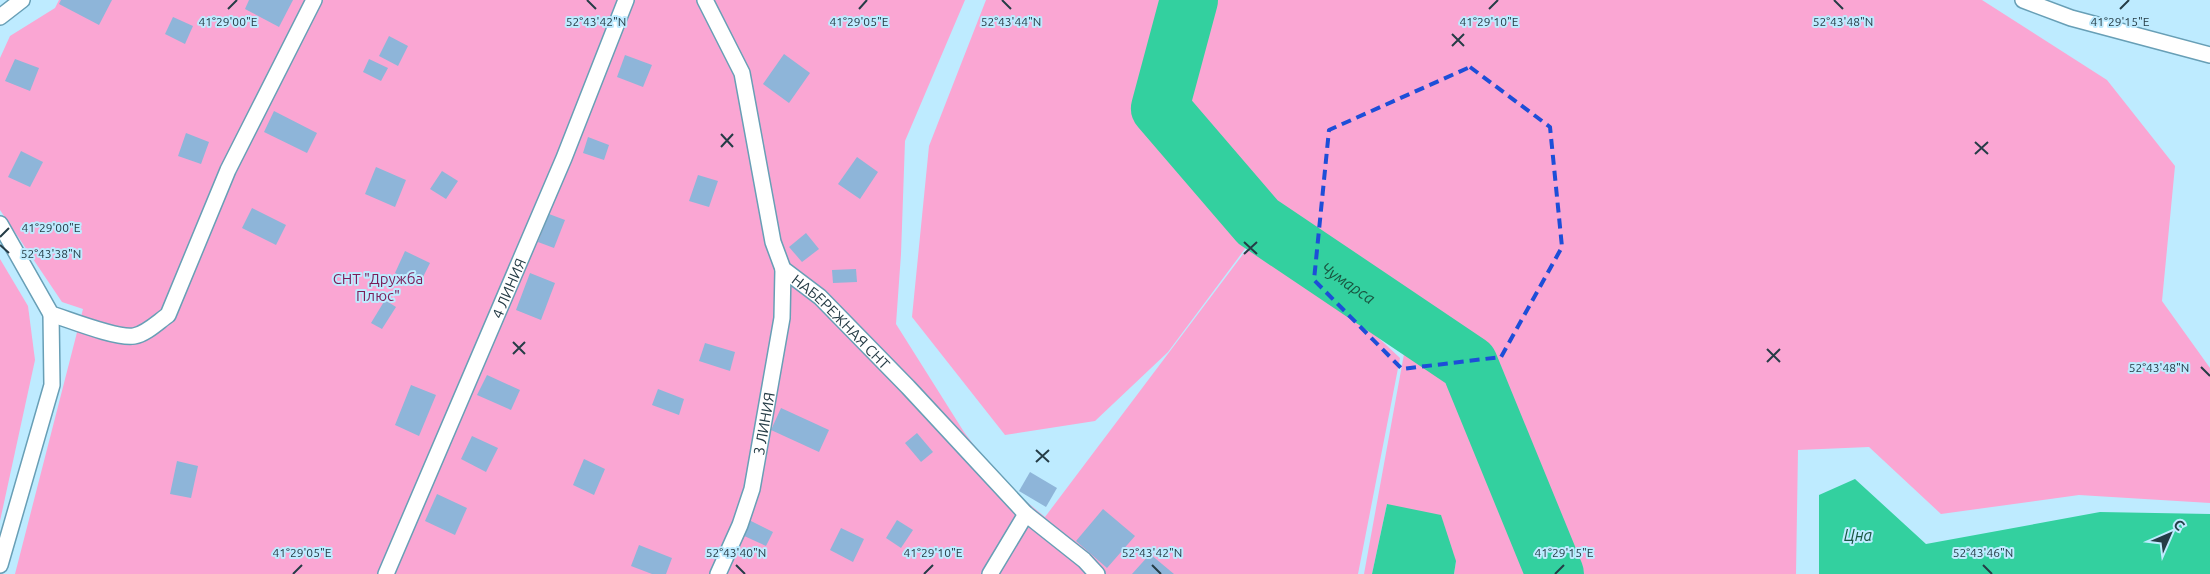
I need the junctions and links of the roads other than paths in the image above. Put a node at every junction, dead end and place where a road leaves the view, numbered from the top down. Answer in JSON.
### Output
{"nodes":[{"id":1,"x":22,"y":0,"type":"edge"},
{"id":2,"x":314,"y":0,"type":"edge"},
{"id":3,"x":626,"y":0,"type":"edge"},
{"id":4,"x":705,"y":0,"type":"edge"},
{"id":5,"x":2023,"y":0,"type":"edge"},
{"id":6,"x":0,"y":17,"type":"edge"},
{"id":7,"x":2210,"y":55,"type":"edge"},
{"id":8,"x":0,"y":224,"type":"edge"},
{"id":9,"x":783,"y":269,"type":"junction"},
{"id":10,"x":51,"y":314,"type":"junction"},
{"id":11,"x":1026,"y":514,"type":"junction"},
{"id":12,"x":0,"y":564,"type":"edge"},
{"id":13,"x":386,"y":574,"type":"edge"},
{"id":14,"x":718,"y":574,"type":"edge"},
{"id":15,"x":990,"y":574,"type":"edge"},
{"id":16,"x":1097,"y":574,"type":"edge"}],
"edges":[{"from":1,"to":6,"type":"lane"},
{"from":2,"to":10,"type":"lane"},
{"from":3,"to":13,"type":"lane","name":"4 ЛИНИЯ"},
{"from":4,"to":9,"type":"lane","name":"НАБЕРЕЖНАЯ СНТ"},
{"from":5,"to":7,"type":"lane"},
{"from":8,"to":10,"type":"lane"},
{"from":9,"to":11,"type":"lane","name":"НАБЕРЕЖНАЯ СНТ"},
{"from":9,"to":14,"type":"lane","name":"3 ЛИНИЯ"},
{"from":10,"to":12,"type":"lane"},
{"from":11,"to":15,"type":"lane"},
{"from":11,"to":16,"type":"lane","name":"НАБЕРЕЖНАЯ СНТ"}]}
